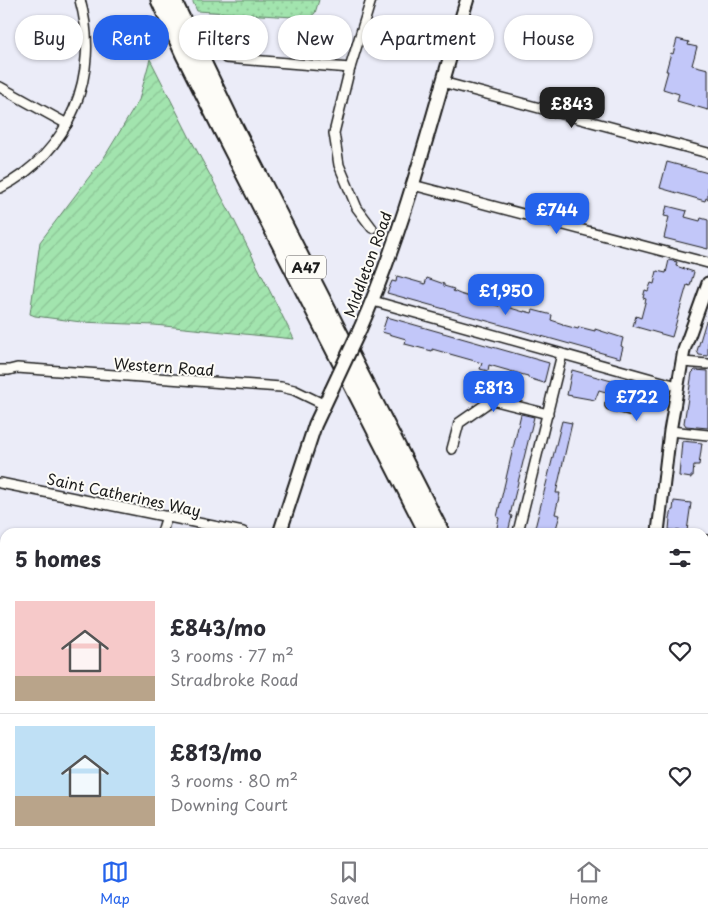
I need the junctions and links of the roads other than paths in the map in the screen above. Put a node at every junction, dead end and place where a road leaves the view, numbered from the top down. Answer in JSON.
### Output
{"nodes":[{"id":1,"x":80,"y":0,"type":"edge"},
{"id":2,"x":159,"y":0,"type":"edge"},
{"id":3,"x":173,"y":0,"type":"edge"},
{"id":4,"x":371,"y":0,"type":"edge"},
{"id":5,"x":467,"y":0,"type":"edge"},
{"id":6,"x":251,"y":60,"type":"edge"},
{"id":7,"x":350,"y":68,"type":"junction"},
{"id":8,"x":442,"y":82,"type":"junction"},
{"id":9,"x":0,"y":87,"type":"edge"},
{"id":10,"x":67,"y":124,"type":"junction"},
{"id":11,"x":708,"y":153,"type":"edge"},
{"id":12,"x":413,"y":185,"type":"junction"},
{"id":13,"x":0,"y":188,"type":"edge"},
{"id":14,"x":372,"y":228,"type":"dead end"},
{"id":15,"x":708,"y":263,"type":"edge"},
{"id":16,"x":707,"y":289,"type":"edge"},
{"id":17,"x":373,"y":301,"type":"junction"},
{"id":18,"x":562,"y":354,"type":"junction"},
{"id":19,"x":682,"y":362,"type":"junction"},
{"id":20,"x":708,"y":364,"type":"edge"},
{"id":21,"x":0,"y":370,"type":"edge"},
{"id":22,"x":642,"y":377,"type":"junction"},
{"id":23,"x":678,"y":386,"type":"junction"},
{"id":24,"x":324,"y":404,"type":"junction"},
{"id":25,"x":610,"y":405,"type":"dead end"},
{"id":26,"x":548,"y":414,"type":"junction"},
{"id":27,"x":670,"y":430,"type":"junction"},
{"id":28,"x":708,"y":435,"type":"edge"},
{"id":29,"x":452,"y":449,"type":"dead end"},
{"id":30,"x":0,"y":483,"type":"edge"},
{"id":31,"x":167,"y":516,"type":"junction"},
{"id":32,"x":163,"y":528,"type":"edge"},
{"id":33,"x":224,"y":528,"type":"edge"},
{"id":34,"x":281,"y":528,"type":"edge"},
{"id":35,"x":425,"y":528,"type":"edge"},
{"id":36,"x":439,"y":528,"type":"edge"},
{"id":37,"x":519,"y":528,"type":"edge"},
{"id":38,"x":658,"y":528,"type":"edge"}],
"edges":[{"from":1,"to":10,"type":"street"},
{"from":2,"to":35,"type":"highway","number":"A47"},
{"from":3,"to":36,"type":"highway","number":"A47"},
{"from":4,"to":7,"type":"street"},
{"from":5,"to":8,"type":"main road","name":"Middleton Road"},
{"from":6,"to":7,"type":"street"},
{"from":7,"to":14,"type":"street"},
{"from":8,"to":11,"type":"street"},
{"from":8,"to":12,"type":"main road","name":"Middleton Road"},
{"from":9,"to":10,"type":"street"},
{"from":10,"to":13,"type":"street"},
{"from":12,"to":15,"type":"street"},
{"from":12,"to":17,"type":"main road","name":"Middleton Road"},
{"from":16,"to":19,"type":"street"},
{"from":17,"to":18,"type":"street"},
{"from":17,"to":24,"type":"main road","name":"Middleton Road","bridge":true},
{"from":18,"to":22,"type":"street"},
{"from":18,"to":26,"type":"street"},
{"from":19,"to":20,"type":"street"},
{"from":19,"to":23,"type":"street"},
{"from":21,"to":24,"type":"street","name":"Western Road"},
{"from":22,"to":23,"type":"street"},
{"from":22,"to":25,"type":"street"},
{"from":23,"to":27,"type":"street"},
{"from":24,"to":34,"type":"main road","name":"Middleton Road"},
{"from":26,"to":29,"type":"street"},
{"from":26,"to":37,"type":"street"},
{"from":27,"to":28,"type":"street"},
{"from":27,"to":38,"type":"street"},
{"from":30,"to":31,"type":"street","name":"Saint Catherines Way"},
{"from":31,"to":32,"type":"street"},
{"from":31,"to":33,"type":"street","name":"Saint Catherines Way"}]}
